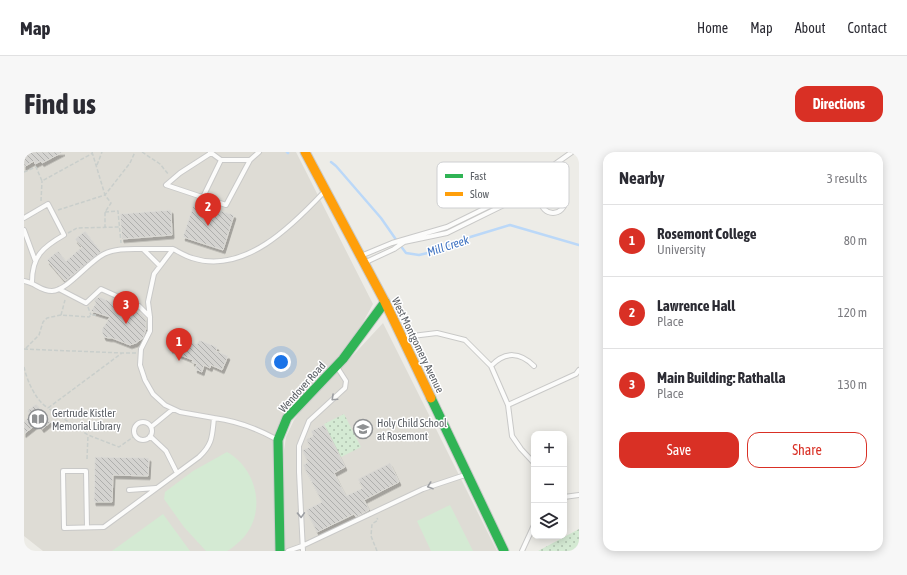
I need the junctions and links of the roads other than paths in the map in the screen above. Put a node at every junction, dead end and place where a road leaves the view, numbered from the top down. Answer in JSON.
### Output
{"nodes":[{"id":1,"x":211,"y":152,"type":"edge"},
{"id":2,"x":259,"y":152,"type":"edge"},
{"id":3,"x":305,"y":152,"type":"edge"},
{"id":4,"x":572,"y":152,"type":"edge"},
{"id":5,"x":221,"y":160,"type":"junction"},
{"id":6,"x":250,"y":160,"type":"junction"},
{"id":7,"x":558,"y":162,"type":"edge"},
{"id":8,"x":325,"y":190,"type":"junction"},
{"id":9,"x":203,"y":197,"type":"junction"},
{"id":10,"x":486,"y":208,"type":"edge"},
{"id":11,"x":498,"y":208,"type":"edge"},
{"id":12,"x":544,"y":208,"type":"edge"},
{"id":13,"x":562,"y":208,"type":"edge"},
{"id":14,"x":24,"y":218,"type":"edge"},
{"id":15,"x":24,"y":230,"type":"edge"},
{"id":16,"x":143,"y":249,"type":"junction"},
{"id":17,"x":173,"y":249,"type":"junction"},
{"id":18,"x":363,"y":259,"type":"junction"},
{"id":19,"x":35,"y":260,"type":"junction"},
{"id":20,"x":160,"y":266,"type":"junction"},
{"id":21,"x":24,"y":281,"type":"edge"},
{"id":22,"x":32,"y":282,"type":"junction"},
{"id":23,"x":59,"y":290,"type":"junction"},
{"id":24,"x":385,"y":302,"type":"junction"},
{"id":25,"x":150,"y":317,"type":"junction"},
{"id":26,"x":402,"y":337,"type":"junction"},
{"id":27,"x":336,"y":366,"type":"junction"},
{"id":28,"x":491,"y":366,"type":"junction"},
{"id":29,"x":534,"y":366,"type":"dead end"},
{"id":30,"x":579,"y":370,"type":"edge"},
{"id":31,"x":508,"y":406,"type":"junction"},
{"id":32,"x":173,"y":409,"type":"junction"},
{"id":33,"x":214,"y":418,"type":"junction"},
{"id":34,"x":151,"y":426,"type":"junction"},
{"id":35,"x":150,"y":436,"type":"junction"},
{"id":36,"x":278,"y":440,"type":"junction"},
{"id":37,"x":531,"y":459,"type":"edge"},
{"id":38,"x":177,"y":473,"type":"junction"},
{"id":39,"x":467,"y":474,"type":"junction"},
{"id":40,"x":157,"y":488,"type":"junction"},
{"id":41,"x":129,"y":490,"type":"dead end"},
{"id":42,"x":579,"y":495,"type":"edge"},
{"id":43,"x":567,"y":497,"type":"edge"},
{"id":44,"x":87,"y":527,"type":"junction"},
{"id":45,"x":531,"y":532,"type":"edge"},
{"id":46,"x":302,"y":546,"type":"junction"},
{"id":47,"x":280,"y":551,"type":"edge"},
{"id":48,"x":288,"y":551,"type":"edge"},
{"id":49,"x":303,"y":551,"type":"edge"},
{"id":50,"x":504,"y":551,"type":"edge"},
{"id":51,"x":522,"y":551,"type":"edge"}],
"edges":[{"from":1,"to":5,"type":"lane"},
{"from":1,"to":9,"type":"lane"},
{"from":2,"to":6,"type":"lane"},
{"from":3,"to":8,"type":"main road","name":"West Montgomery Avenue"},
{"from":4,"to":7,"type":"lane"},
{"from":5,"to":6,"type":"lane"},
{"from":5,"to":9,"type":"lane"},
{"from":6,"to":9,"type":"lane"},
{"from":8,"to":17,"type":"lane"},
{"from":8,"to":18,"type":"main road","name":"West Montgomery Avenue"},
{"from":10,"to":18,"type":"lane"},
{"from":11,"to":18,"type":"lane"},
{"from":12,"to":13,"type":"lane"},
{"from":14,"to":19,"type":"lane"},
{"from":15,"to":19,"type":"lane"},
{"from":16,"to":17,"type":"lane"},
{"from":16,"to":20,"type":"lane"},
{"from":16,"to":23,"type":"lane"},
{"from":17,"to":20,"type":"lane"},
{"from":18,"to":24,"type":"main road","name":"West Montgomery Avenue"},
{"from":19,"to":22,"type":"lane"},
{"from":20,"to":25,"type":"lane"},
{"from":21,"to":22,"type":"lane"},
{"from":22,"to":23,"type":"lane"},
{"from":23,"to":25,"type":"lane"},
{"from":24,"to":26,"type":"main road","name":"West Montgomery Avenue"},
{"from":24,"to":27,"type":"main road","name":"Wendover Road"},
{"from":25,"to":32,"type":"lane"},
{"from":26,"to":28,"type":"lane"},
{"from":26,"to":39,"type":"main road","name":"West Montgomery Avenue"},
{"from":27,"to":36,"type":"main road","name":"Wendover Road"},
{"from":27,"to":46,"type":"lane","one_way":true},
{"from":28,"to":29,"type":"lane"},
{"from":28,"to":31,"type":"lane"},
{"from":30,"to":31,"type":"lane"},
{"from":31,"to":37,"type":"lane"},
{"from":32,"to":33,"type":"lane"},
{"from":32,"to":34,"type":"lane"},
{"from":33,"to":36,"type":"lane"},
{"from":33,"to":38,"type":"lane"},
{"from":34,"to":35,"type":"lane"},
{"from":34,"to":35,"type":"lane"},
{"from":35,"to":38,"type":"lane"},
{"from":36,"to":47,"type":"main road","name":"Wendover Road"},
{"from":38,"to":40,"type":"lane"},
{"from":39,"to":46,"type":"lane","one_way":true},
{"from":39,"to":50,"type":"main road","name":"West Montgomery Avenue"},
{"from":40,"to":41,"type":"lane"},
{"from":40,"to":44,"type":"lane"},
{"from":42,"to":43,"type":"lane"},
{"from":44,"to":44,"type":"lane"},
{"from":45,"to":51,"type":"lane"},
{"from":46,"to":48,"type":"lane"},
{"from":46,"to":49,"type":"lane"}]}
